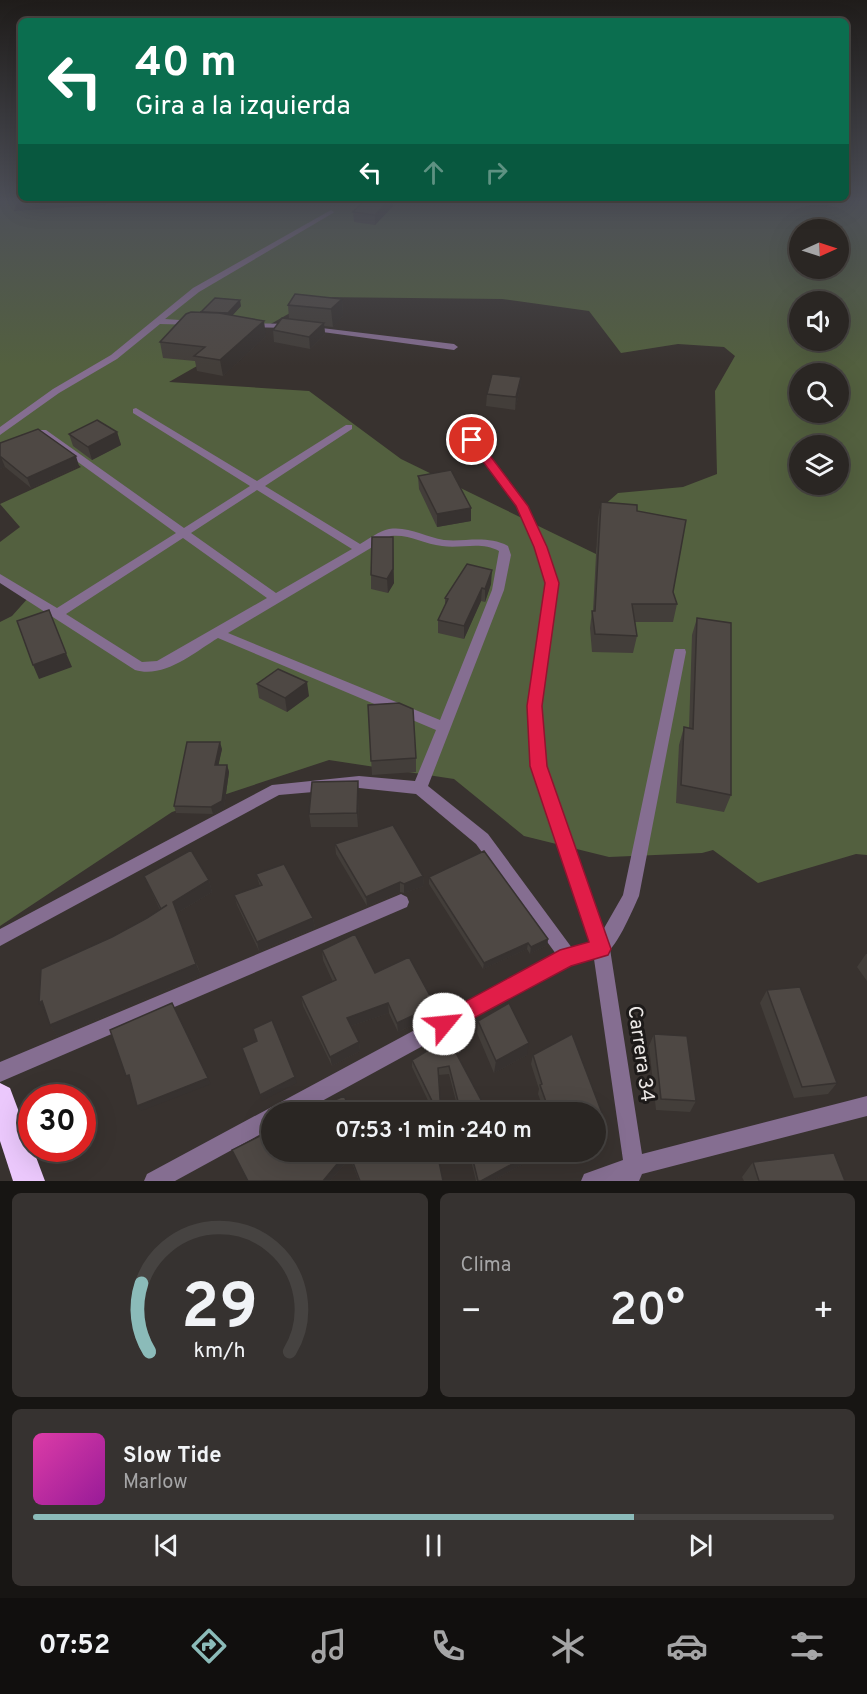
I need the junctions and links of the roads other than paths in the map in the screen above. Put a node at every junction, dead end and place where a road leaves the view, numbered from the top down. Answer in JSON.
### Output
{"nodes":[{"id":1,"x":253,"y":256,"type":"edge"},
{"id":2,"x":157,"y":321,"type":"junction"},
{"id":3,"x":202,"y":323,"type":"edge"},
{"id":4,"x":236,"y":324,"type":"edge"},
{"id":5,"x":454,"y":347,"type":"dead end"},
{"id":6,"x":136,"y":411,"type":"dead end"},
{"id":7,"x":460,"y":423,"type":"dead end"},
{"id":8,"x":349,"y":427,"type":"dead end"},
{"id":9,"x":0,"y":432,"type":"edge"},
{"id":10,"x":0,"y":449,"type":"edge"},
{"id":11,"x":258,"y":486,"type":"junction"},
{"id":12,"x":184,"y":532,"type":"junction"},
{"id":13,"x":360,"y":549,"type":"junction"},
{"id":14,"x":0,"y":578,"type":"edge"},
{"id":15,"x":276,"y":599,"type":"junction"},
{"id":16,"x":58,"y":613,"type":"junction"},
{"id":17,"x":217,"y":633,"type":"junction"},
{"id":18,"x":680,"y":652,"type":"dead end"},
{"id":19,"x":443,"y":727,"type":"junction"},
{"id":20,"x":420,"y":788,"type":"junction"},
{"id":21,"x":401,"y":902,"type":"dead end"},
{"id":22,"x":0,"y":938,"type":"edge"},
{"id":23,"x":601,"y":949,"type":"junction"},
{"id":24,"x":567,"y":957,"type":"junction"},
{"id":25,"x":0,"y":1072,"type":"edge"},
{"id":26,"x":0,"y":1098,"type":"edge"},
{"id":27,"x":300,"y":1102,"type":"edge"},
{"id":28,"x":867,"y":1106,"type":"edge"},
{"id":29,"x":261,"y":1123,"type":"edge"},
{"id":30,"x":631,"y":1174,"type":"edge"},
{"id":31,"x":29,"y":1181,"type":"edge"},
{"id":32,"x":154,"y":1181,"type":"edge"},
{"id":33,"x":591,"y":1181,"type":"edge"}],
"edges":[{"from":1,"to":2,"type":"street"},
{"from":2,"to":3,"type":"street"},
{"from":2,"to":9,"type":"street"},
{"from":4,"to":5,"type":"street"},
{"from":6,"to":11,"type":"street"},
{"from":7,"to":23,"type":"street","name":"Carrera 34"},
{"from":8,"to":11,"type":"street"},
{"from":10,"to":12,"type":"street"},
{"from":11,"to":12,"type":"street"},
{"from":11,"to":13,"type":"street"},
{"from":12,"to":15,"type":"street"},
{"from":12,"to":16,"type":"street"},
{"from":13,"to":15,"type":"street"},
{"from":13,"to":19,"type":"street"},
{"from":14,"to":16,"type":"street"},
{"from":15,"to":17,"type":"street"},
{"from":16,"to":17,"type":"street"},
{"from":17,"to":19,"type":"street"},
{"from":18,"to":23,"type":"street"},
{"from":19,"to":20,"type":"street"},
{"from":20,"to":22,"type":"street"},
{"from":20,"to":24,"type":"street"},
{"from":21,"to":25,"type":"street"},
{"from":23,"to":24,"type":"street"},
{"from":23,"to":30,"type":"street","name":"Carrera 34"},
{"from":24,"to":27,"type":"street"},
{"from":26,"to":31,"type":"highway"},
{"from":28,"to":30,"type":"street"},
{"from":29,"to":32,"type":"street"},
{"from":30,"to":33,"type":"street"}]}
